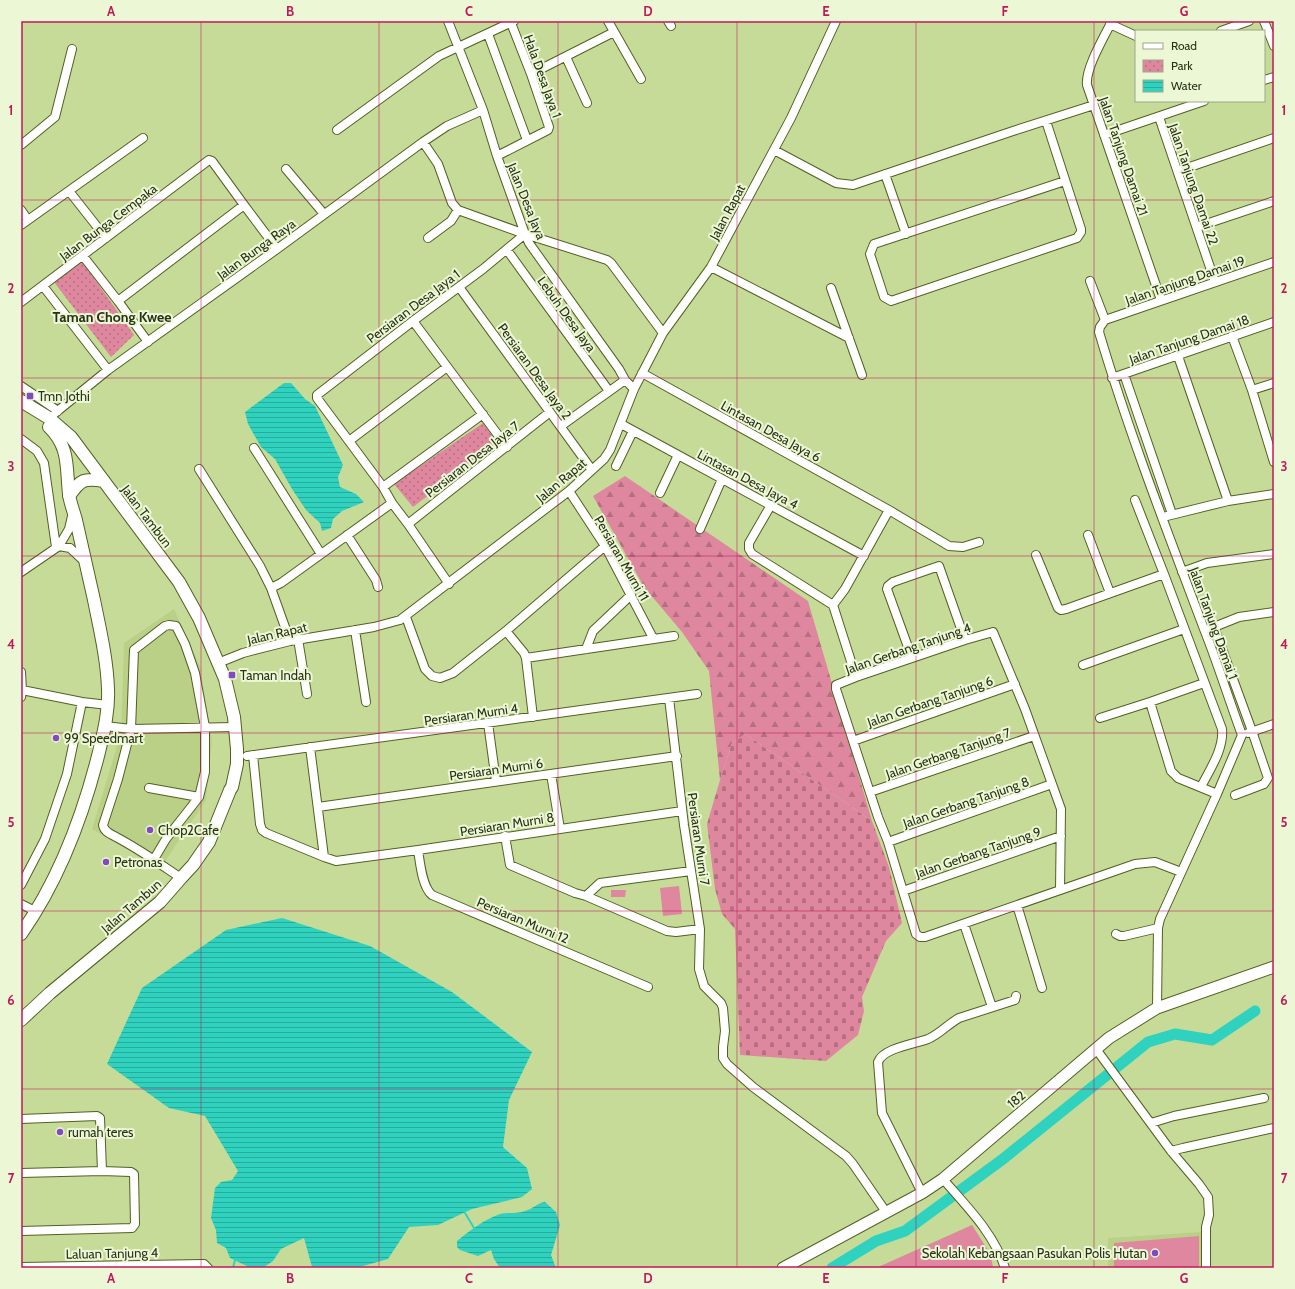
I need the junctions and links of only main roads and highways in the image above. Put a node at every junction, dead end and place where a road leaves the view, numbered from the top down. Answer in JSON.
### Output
{"nodes":[{"id":1,"x":21,"y":401,"type":"edge"},
{"id":2,"x":21,"y":409,"type":"edge"},
{"id":3,"x":104,"y":481,"type":"junction"},
{"id":4,"x":69,"y":496,"type":"junction"},
{"id":5,"x":233,"y":729,"type":"junction"},
{"id":6,"x":231,"y":787,"type":"junction"},
{"id":7,"x":21,"y":934,"type":"edge"},
{"id":8,"x":21,"y":1020,"type":"edge"}],
"edges":[{"from":1,"to":3,"type":"main road","name":"Jalan Tambun"},
{"from":2,"to":4,"type":"main road"},
{"from":3,"to":4,"type":"main road"},
{"from":3,"to":5,"type":"main road","name":"Jalan Tambun"},
{"from":4,"to":7,"type":"main road"},
{"from":5,"to":6,"type":"main road","name":"Jalan Tambun"},
{"from":5,"to":6,"type":"main road"},
{"from":6,"to":8,"type":"main road","name":"Jalan Tambun"}]}
